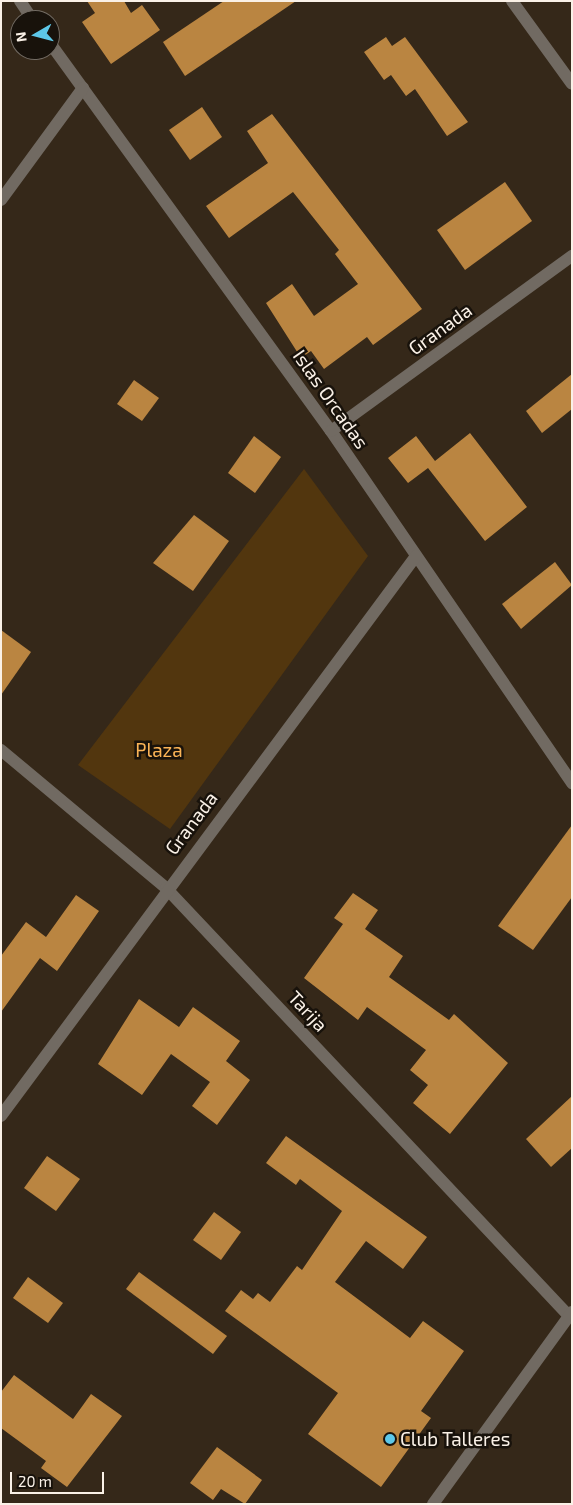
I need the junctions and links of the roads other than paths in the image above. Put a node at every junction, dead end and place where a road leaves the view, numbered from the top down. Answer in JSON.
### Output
{"nodes":[{"id":1,"x":512,"y":1,"type":"edge"},
{"id":2,"x":60,"y":57,"type":"edge"},
{"id":3,"x":572,"y":84,"type":"edge"},
{"id":4,"x":83,"y":88,"type":"junction"},
{"id":5,"x":1,"y":200,"type":"edge"},
{"id":6,"x":572,"y":256,"type":"edge"},
{"id":7,"x":331,"y":431,"type":"junction"},
{"id":8,"x":416,"y":556,"type":"junction"},
{"id":9,"x":1,"y":750,"type":"edge"},
{"id":10,"x":572,"y":783,"type":"edge"},
{"id":11,"x":166,"y":888,"type":"junction"},
{"id":12,"x":1,"y":1116,"type":"edge"},
{"id":13,"x":570,"y":1314,"type":"edge"},
{"id":14,"x":433,"y":1504,"type":"edge"}],
"edges":[{"from":1,"to":3,"type":"street"},
{"from":2,"to":4,"type":"street","name":"Islas Orcadas"},
{"from":4,"to":5,"type":"street"},
{"from":4,"to":7,"type":"street","name":"Islas Orcadas"},
{"from":6,"to":7,"type":"street","name":"Granada"},
{"from":7,"to":8,"type":"street","name":"Islas Orcadas"},
{"from":8,"to":10,"type":"street","name":"Islas Orcadas"},
{"from":8,"to":11,"type":"street","name":"Granada"},
{"from":9,"to":11,"type":"street","name":"Tarija"},
{"from":11,"to":12,"type":"street","name":"Granada"},
{"from":11,"to":13,"type":"street","name":"Tarija"},
{"from":13,"to":14,"type":"street"}]}
